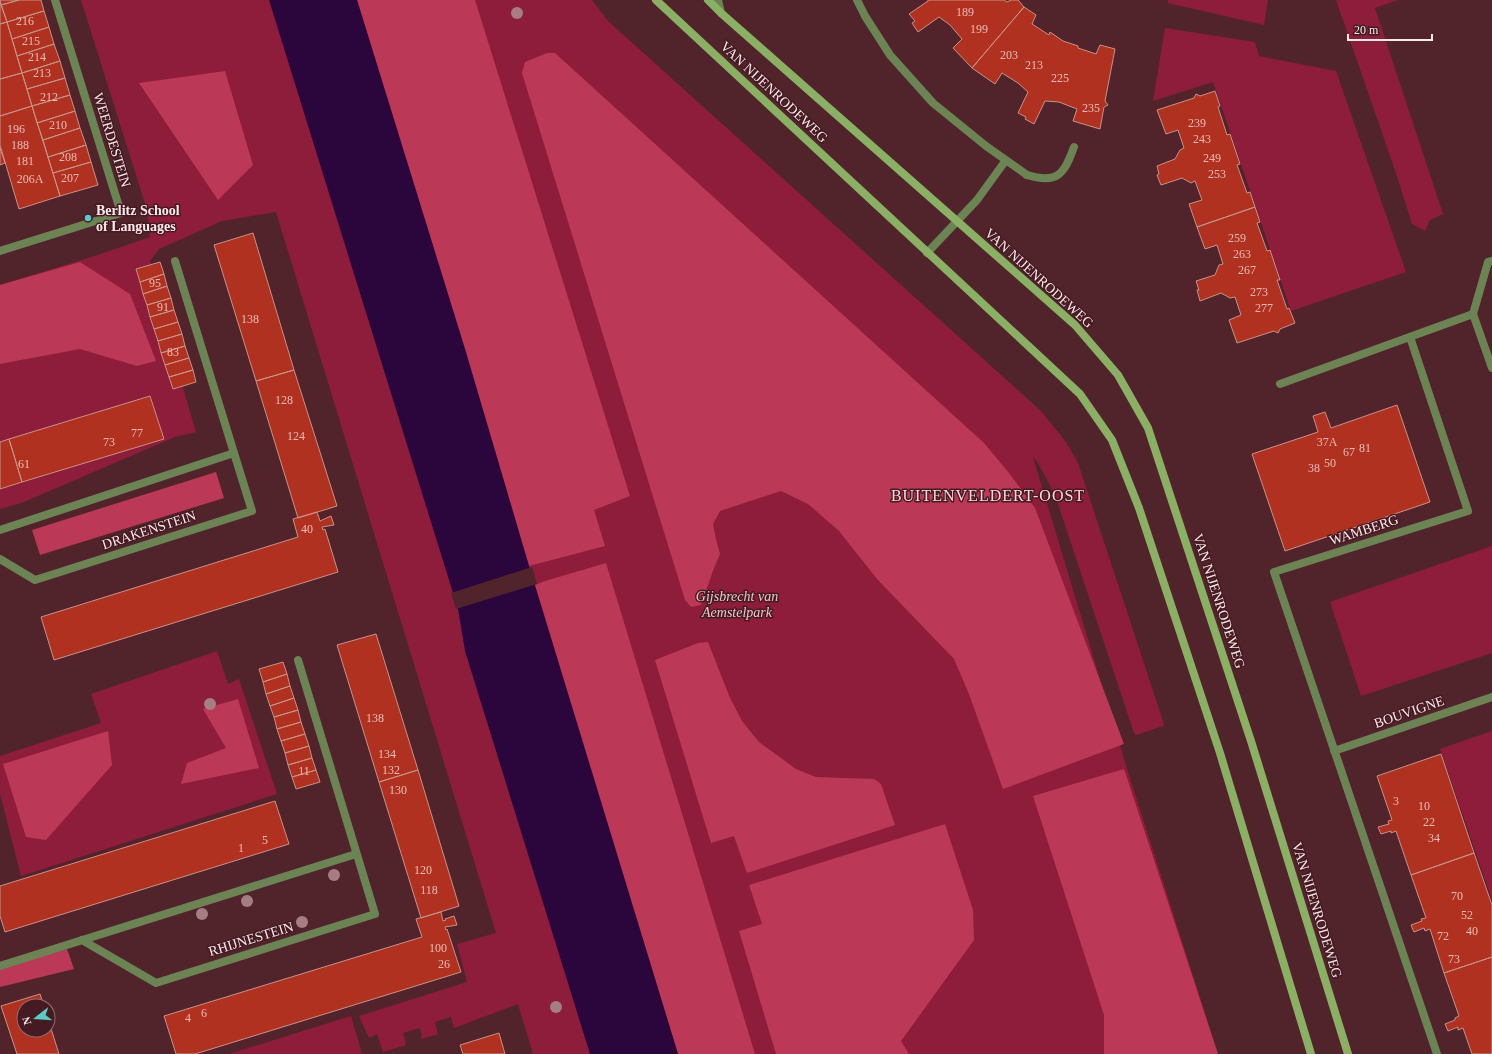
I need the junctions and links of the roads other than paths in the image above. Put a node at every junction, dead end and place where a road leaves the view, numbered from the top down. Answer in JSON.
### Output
{"nodes":[{"id":1,"x":55,"y":0,"type":"edge"},
{"id":2,"x":656,"y":0,"type":"edge"},
{"id":3,"x":708,"y":0,"type":"edge"},
{"id":4,"x":718,"y":0,"type":"edge"},
{"id":5,"x":857,"y":0,"type":"edge"},
{"id":6,"x":721,"y":13,"type":"junction"},
{"id":7,"x":1074,"y":147,"type":"dead end"},
{"id":8,"x":1006,"y":160,"type":"junction"},
{"id":9,"x":957,"y":221,"type":"junction"},
{"id":10,"x":0,"y":251,"type":"edge"},
{"id":11,"x":927,"y":253,"type":"junction"},
{"id":12,"x":176,"y":261,"type":"dead end"},
{"id":13,"x":1492,"y":261,"type":"edge"},
{"id":14,"x":1473,"y":314,"type":"junction"},
{"id":15,"x":1410,"y":337,"type":"junction"},
{"id":16,"x":1492,"y":368,"type":"edge"},
{"id":17,"x":1280,"y":384,"type":"dead end"},
{"id":18,"x":234,"y":453,"type":"junction"},
{"id":19,"x":0,"y":530,"type":"edge"},
{"id":20,"x":0,"y":559,"type":"edge"},
{"id":21,"x":298,"y":660,"type":"dead end"},
{"id":22,"x":1492,"y":698,"type":"edge"},
{"id":23,"x":1334,"y":751,"type":"junction"},
{"id":24,"x":356,"y":854,"type":"junction"},
{"id":25,"x":82,"y":940,"type":"junction"},
{"id":26,"x":0,"y":966,"type":"edge"},
{"id":27,"x":1311,"y":1054,"type":"edge"},
{"id":28,"x":1348,"y":1054,"type":"edge"},
{"id":29,"x":1437,"y":1054,"type":"edge"}],
"edges":[{"from":1,"to":10,"type":"street","name":"WEERDESTEIN"},
{"from":2,"to":11,"type":"main road","name":"VAN NIJENRODEWEG"},
{"from":3,"to":6,"type":"main road","name":"VAN NIJENRODEWEG"},
{"from":4,"to":6,"type":"street"},
{"from":5,"to":8,"type":"street"},
{"from":6,"to":9,"type":"main road","name":"VAN NIJENRODEWEG"},
{"from":7,"to":8,"type":"street"},
{"from":8,"to":9,"type":"street"},
{"from":9,"to":11,"type":"street"},
{"from":9,"to":28,"type":"main road","name":"VAN NIJENRODEWEG"},
{"from":11,"to":27,"type":"main road","name":"VAN NIJENRODEWEG"},
{"from":12,"to":18,"type":"street","name":"DRAKENSTEIN"},
{"from":13,"to":14,"type":"street"},
{"from":14,"to":15,"type":"street"},
{"from":14,"to":16,"type":"street"},
{"from":15,"to":17,"type":"street"},
{"from":15,"to":23,"type":"street","name":"WAMBERG"},
{"from":18,"to":19,"type":"street"},
{"from":18,"to":20,"type":"street","name":"DRAKENSTEIN"},
{"from":21,"to":24,"type":"street","name":"RHIJNESTEIN"},
{"from":22,"to":23,"type":"street","name":"BOUVIGNE"},
{"from":23,"to":29,"type":"street"},
{"from":24,"to":25,"type":"street"},
{"from":24,"to":25,"type":"street","name":"RHIJNESTEIN"},
{"from":25,"to":26,"type":"street"}]}
